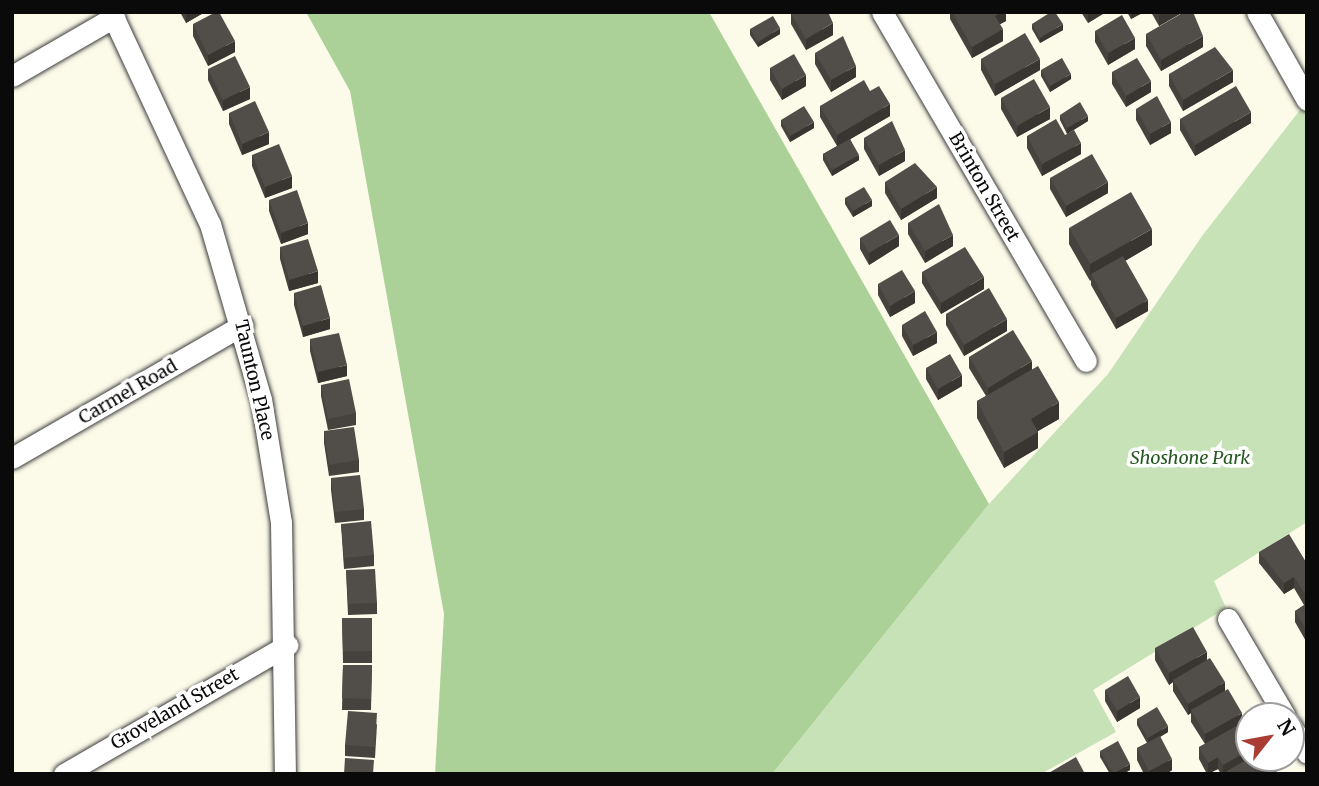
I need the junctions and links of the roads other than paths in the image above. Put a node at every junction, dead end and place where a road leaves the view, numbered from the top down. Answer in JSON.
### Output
{"nodes":[{"id":1,"x":881,"y":12,"type":"edge"},
{"id":2,"x":1257,"y":12,"type":"edge"},
{"id":3,"x":113,"y":15,"type":"edge"},
{"id":4,"x":12,"y":75,"type":"edge"},
{"id":5,"x":1307,"y":100,"type":"edge"},
{"id":6,"x":243,"y":325,"type":"junction"},
{"id":7,"x":1086,"y":361,"type":"dead end"},
{"id":8,"x":12,"y":458,"type":"edge"},
{"id":9,"x":1228,"y":619,"type":"dead end"},
{"id":10,"x":287,"y":645,"type":"junction"},
{"id":11,"x":1277,"y":702,"type":"edge"},
{"id":12,"x":64,"y":774,"type":"edge"},
{"id":13,"x":285,"y":774,"type":"edge"}],
"edges":[{"from":1,"to":7,"type":"street","name":"Brinton Street"},
{"from":2,"to":5,"type":"street"},
{"from":3,"to":4,"type":"street"},
{"from":3,"to":6,"type":"street","name":"Taunton Place"},
{"from":6,"to":8,"type":"street","name":"Carmel Road"},
{"from":6,"to":10,"type":"street","name":"Taunton Place"},
{"from":9,"to":11,"type":"street"},
{"from":10,"to":12,"type":"street","name":"Groveland Street"},
{"from":10,"to":13,"type":"street","name":"Taunton Place"}]}
